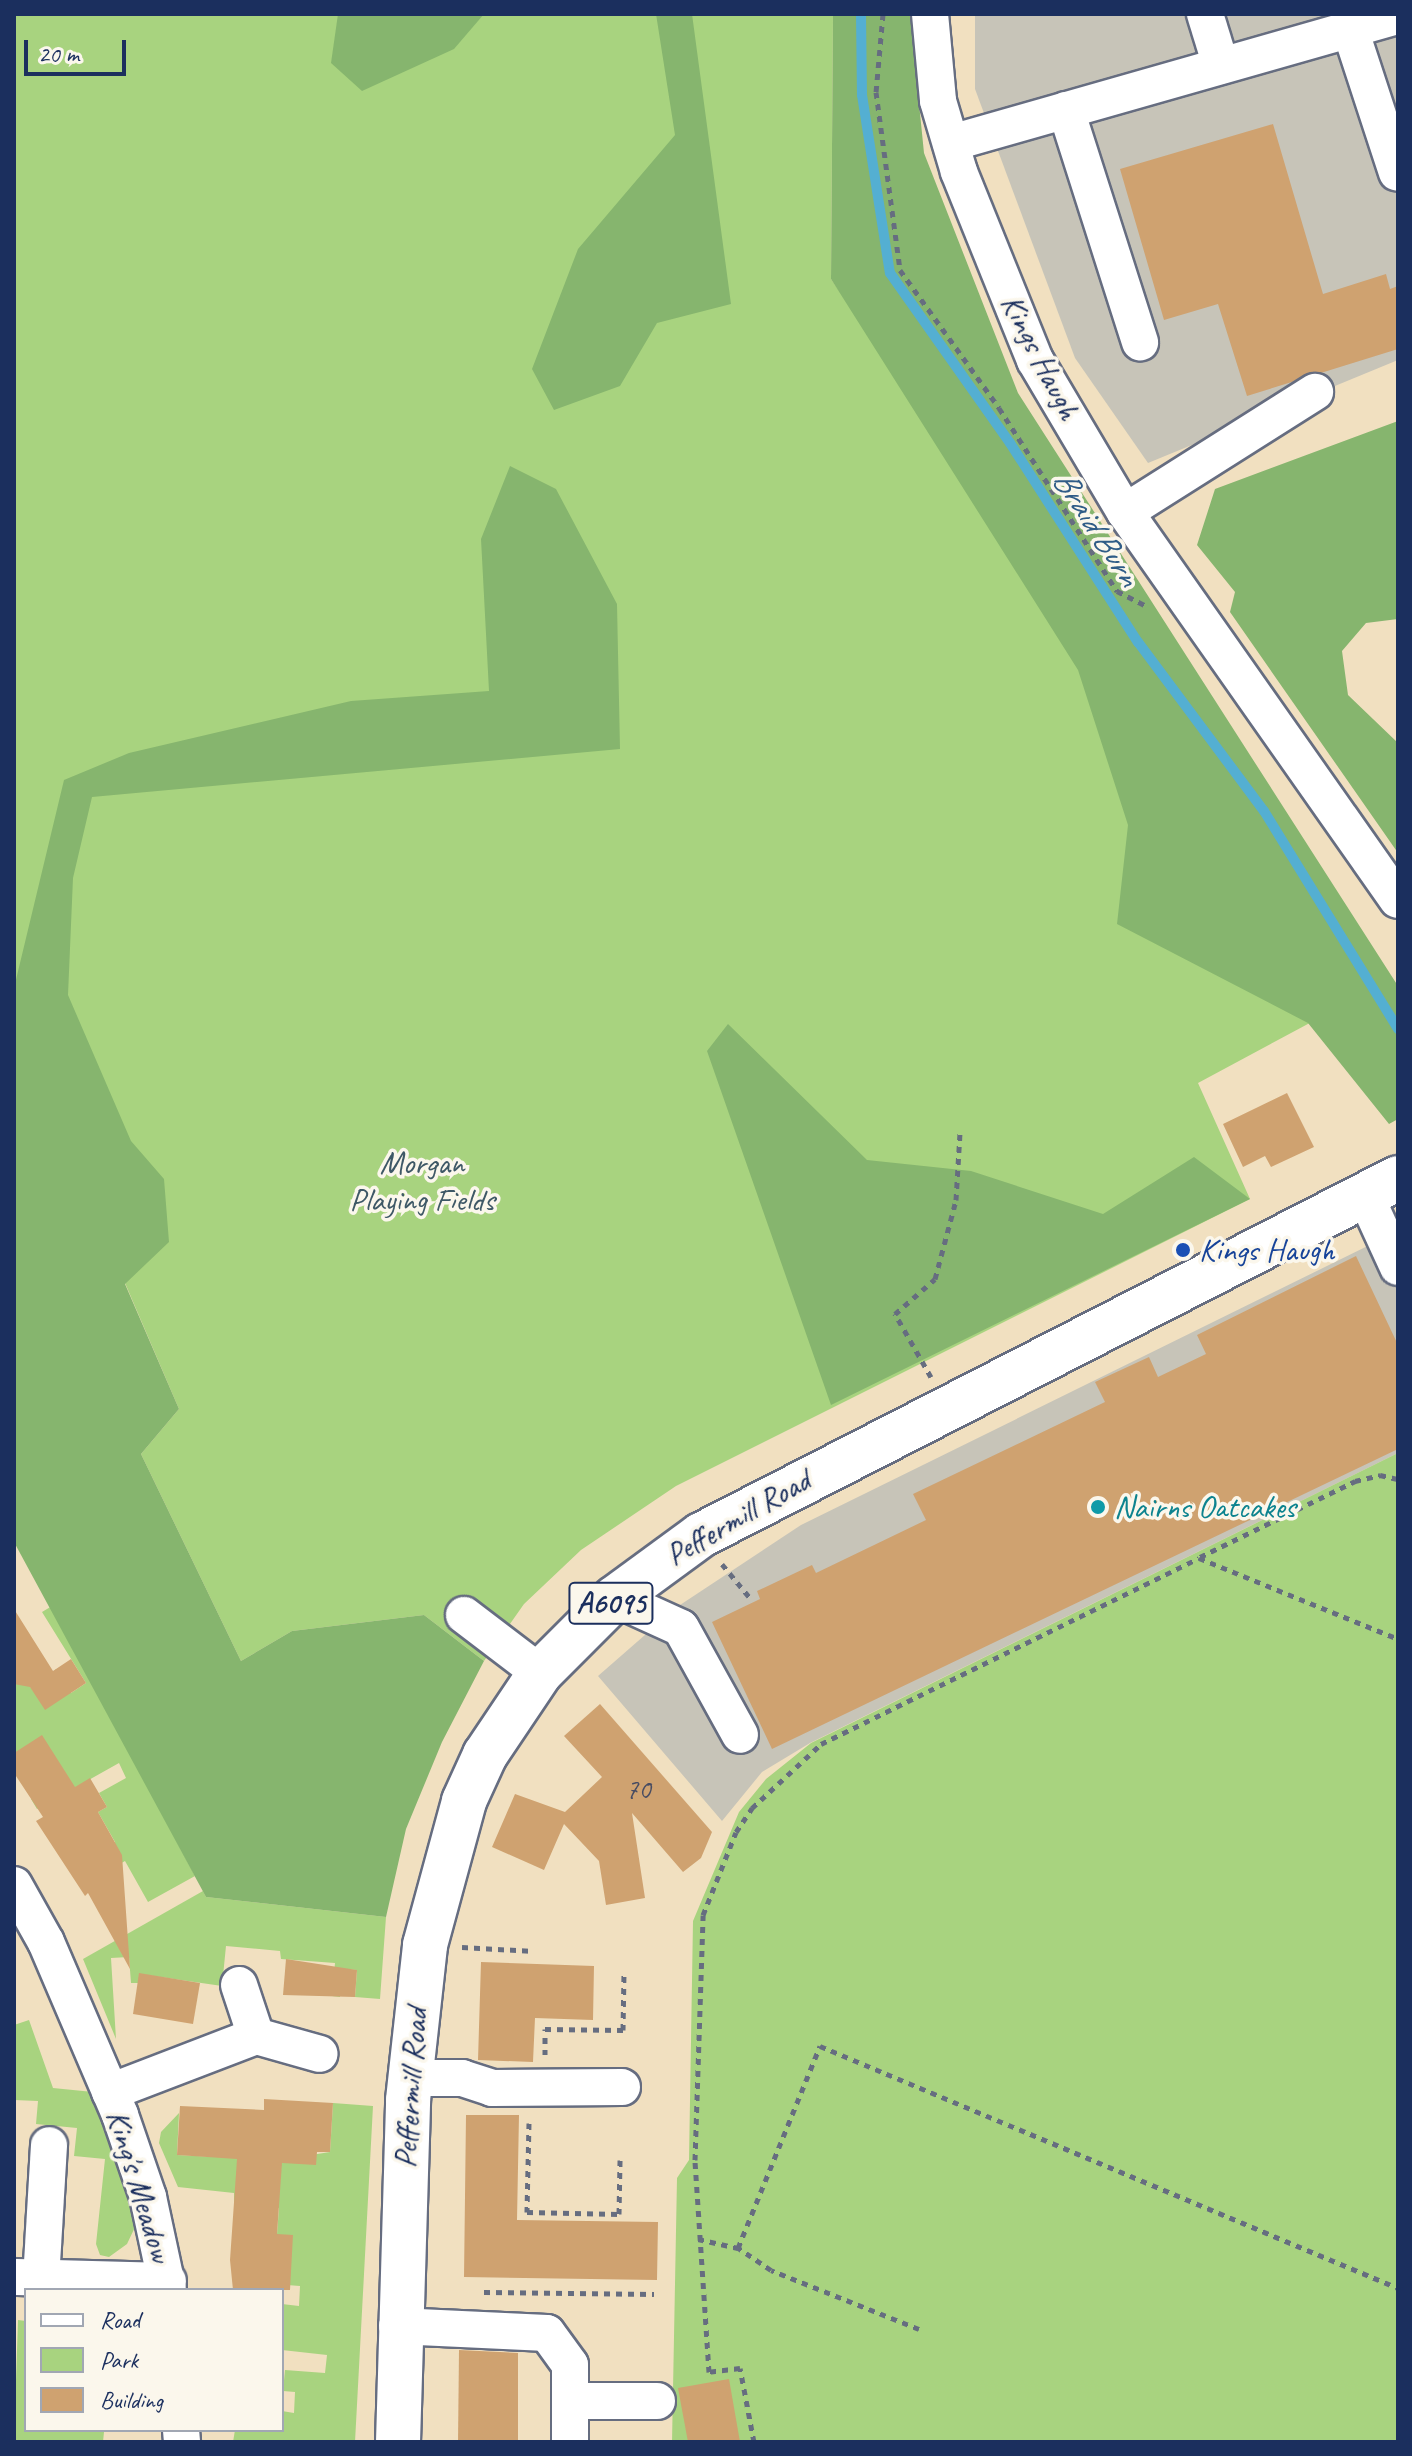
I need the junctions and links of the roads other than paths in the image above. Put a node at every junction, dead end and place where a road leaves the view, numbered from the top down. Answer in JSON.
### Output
{"nodes":[{"id":1,"x":930,"y":14,"type":"edge"},
{"id":2,"x":1205,"y":14,"type":"edge"},
{"id":3,"x":1398,"y":16,"type":"edge"},
{"id":4,"x":1350,"y":29,"type":"junction"},
{"id":5,"x":1221,"y":66,"type":"junction"},
{"id":6,"x":1066,"y":110,"type":"junction"},
{"id":7,"x":951,"y":143,"type":"junction"},
{"id":8,"x":1397,"y":173,"type":"edge"},
{"id":9,"x":1140,"y":342,"type":"dead end"},
{"id":10,"x":1315,"y":392,"type":"dead end"},
{"id":11,"x":1125,"y":512,"type":"junction"},
{"id":12,"x":1398,"y":900,"type":"edge"},
{"id":13,"x":1382,"y":1186,"type":"edge"},
{"id":14,"x":1398,"y":1267,"type":"edge"},
{"id":15,"x":615,"y":1598,"type":"junction"},
{"id":16,"x":464,"y":1615,"type":"dead end"},
{"id":17,"x":540,"y":1673,"type":"junction"},
{"id":18,"x":740,"y":1735,"type":"dead end"},
{"id":19,"x":14,"y":1885,"type":"edge"},
{"id":20,"x":239,"y":1985,"type":"dead end"},
{"id":21,"x":256,"y":2036,"type":"junction"},
{"id":22,"x":320,"y":2054,"type":"dead end"},
{"id":23,"x":410,"y":2078,"type":"junction"},
{"id":24,"x":622,"y":2087,"type":"dead end"},
{"id":25,"x":110,"y":2092,"type":"junction"},
{"id":26,"x":49,"y":2145,"type":"dead end"},
{"id":27,"x":28,"y":2278,"type":"edge"},
{"id":28,"x":168,"y":2286,"type":"edge"},
{"id":29,"x":397,"y":2326,"type":"junction"},
{"id":30,"x":571,"y":2401,"type":"junction"},
{"id":31,"x":657,"y":2401,"type":"dead end"},
{"id":32,"x":398,"y":2442,"type":"edge"},
{"id":33,"x":570,"y":2442,"type":"edge"}],
"edges":[{"from":1,"to":7,"type":"street","name":"Kings Haugh"},
{"from":2,"to":5,"type":"street"},
{"from":3,"to":4,"type":"street"},
{"from":4,"to":5,"type":"street"},
{"from":4,"to":8,"type":"street"},
{"from":5,"to":6,"type":"street"},
{"from":6,"to":7,"type":"street"},
{"from":6,"to":9,"type":"street"},
{"from":7,"to":11,"type":"street","name":"Kings Haugh"},
{"from":10,"to":11,"type":"street"},
{"from":11,"to":12,"type":"street","name":"Kings Haugh"},
{"from":13,"to":14,"type":"street"},
{"from":13,"to":15,"type":"main road","name":"Peffermill Road","number":"A6095"},
{"from":15,"to":17,"type":"main road","name":"Peffermill Road","number":"A6095"},
{"from":15,"to":18,"type":"street"},
{"from":16,"to":17,"type":"street"},
{"from":17,"to":23,"type":"main road","name":"Peffermill Road","number":"A6095"},
{"from":19,"to":25,"type":"street","name":"King's Meadow"},
{"from":20,"to":21,"type":"street"},
{"from":21,"to":22,"type":"street"},
{"from":21,"to":25,"type":"street","name":"King's Meadow"},
{"from":23,"to":24,"type":"street"},
{"from":23,"to":29,"type":"main road","name":"Peffermill Road","number":"A6095"},
{"from":25,"to":28,"type":"street","name":"King's Meadow"},
{"from":26,"to":27,"type":"street","name":"King's Meadow"},
{"from":27,"to":28,"type":"street","name":"King's Meadow"},
{"from":29,"to":30,"type":"street"},
{"from":29,"to":32,"type":"main road","name":"Peffermill Road","number":"A6095"},
{"from":30,"to":31,"type":"street"},
{"from":30,"to":33,"type":"street"}]}
